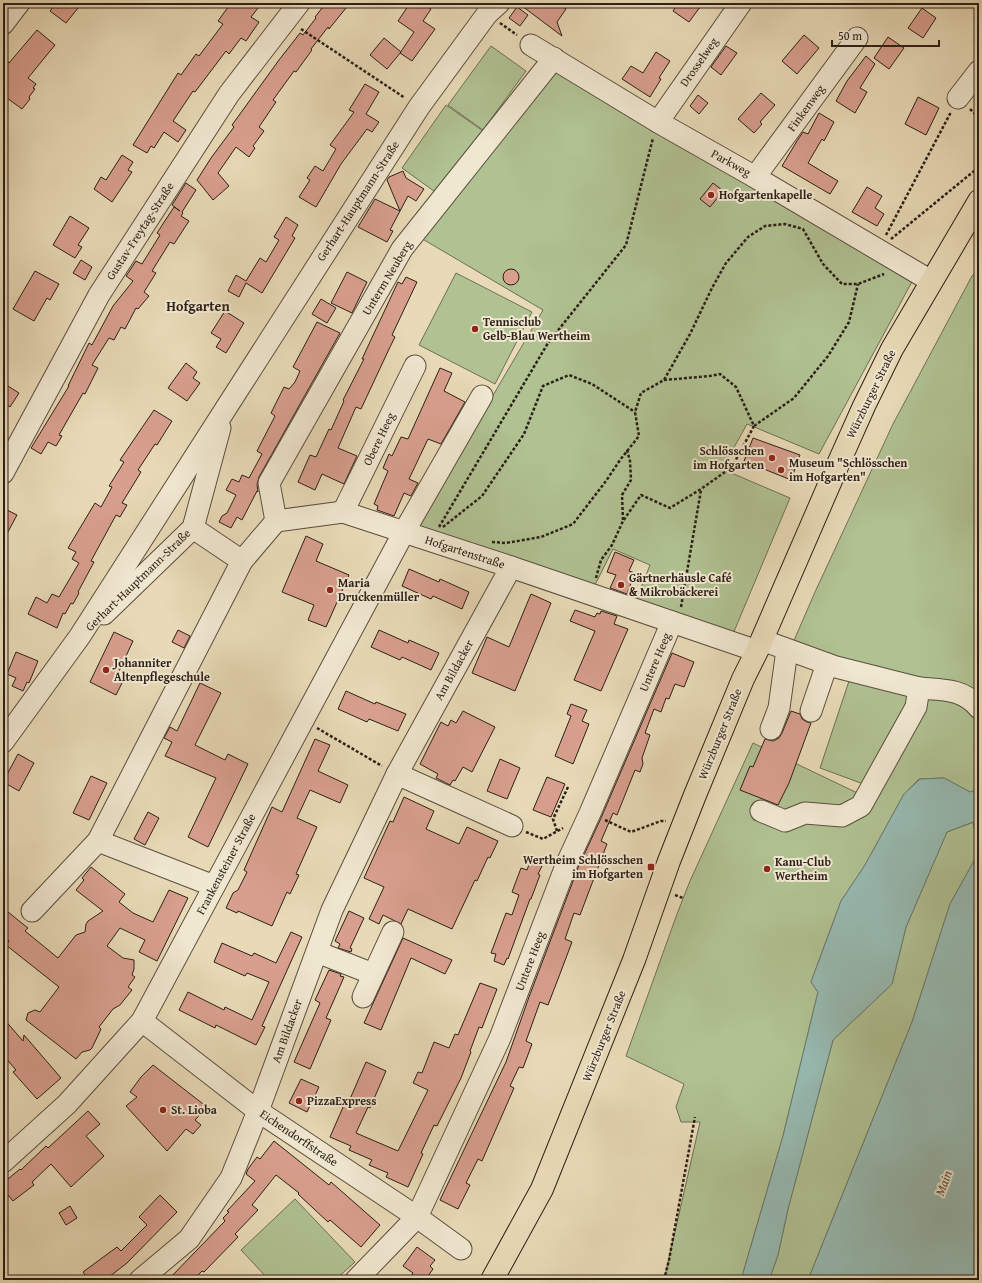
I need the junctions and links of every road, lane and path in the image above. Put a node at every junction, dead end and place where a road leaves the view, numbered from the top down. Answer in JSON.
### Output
{"nodes":[{"id":1,"x":19,"y":3,"type":"edge"},
{"id":2,"x":299,"y":3,"type":"edge"},
{"id":3,"x":741,"y":3,"type":"edge"},
{"id":4,"x":493,"y":8,"type":"edge"},
{"id":5,"x":285,"y":20,"type":"junction"},
{"id":6,"x":3,"y":24,"type":"edge"},
{"id":7,"x":857,"y":38,"type":"dead end"},
{"id":8,"x":531,"y":45,"type":"joint"},
{"id":9,"x":554,"y":58,"type":"junction"},
{"id":10,"x":979,"y":71,"type":"edge"},
{"id":11,"x":958,"y":98,"type":"joint"},
{"id":12,"x":418,"y":107,"type":"junction"},
{"id":13,"x":658,"y":122,"type":"junction"},
{"id":14,"x":979,"y":167,"type":"edge"},
{"id":15,"x":755,"y":176,"type":"junction"},
{"id":16,"x":979,"y":201,"type":"edge"},
{"id":17,"x":881,"y":244,"type":"junction"},
{"id":18,"x":907,"y":266,"type":"junction"},
{"id":19,"x":931,"y":280,"type":"junction"},
{"id":20,"x":858,"y":284,"type":"junction"},
{"id":21,"x":415,"y":366,"type":"dead end"},
{"id":22,"x":664,"y":380,"type":"junction"},
{"id":23,"x":482,"y":396,"type":"dead end"},
{"id":24,"x":226,"y":407,"type":"junction"},
{"id":25,"x":635,"y":412,"type":"junction"},
{"id":26,"x":754,"y":426,"type":"junction"},
{"id":27,"x":627,"y":450,"type":"junction"},
{"id":28,"x":3,"y":473,"type":"edge"},
{"id":29,"x":701,"y":489,"type":"junction"},
{"id":30,"x":344,"y":512,"type":"junction"},
{"id":31,"x":276,"y":521,"type":"junction"},
{"id":32,"x":623,"y":521,"type":"junction"},
{"id":33,"x":193,"y":528,"type":"junction"},
{"id":34,"x":404,"y":532,"type":"junction"},
{"id":35,"x":434,"y":538,"type":"junction"},
{"id":36,"x":492,"y":542,"type":"dead end"},
{"id":37,"x":242,"y":561,"type":"junction"},
{"id":38,"x":511,"y":567,"type":"junction"},
{"id":39,"x":591,"y":594,"type":"junction"},
{"id":40,"x":672,"y":622,"type":"junction"},
{"id":41,"x":80,"y":636,"type":"junction"},
{"id":42,"x":759,"y":646,"type":"junction"},
{"id":43,"x":787,"y":650,"type":"junction"},
{"id":44,"x":827,"y":664,"type":"junction"},
{"id":45,"x":919,"y":688,"type":"junction"},
{"id":46,"x":979,"y":708,"type":"edge"},
{"id":47,"x":811,"y":711,"type":"dead end"},
{"id":48,"x":315,"y":727,"type":"dead end"},
{"id":49,"x":771,"y":729,"type":"dead end"},
{"id":50,"x":3,"y":742,"type":"edge"},
{"id":51,"x":393,"y":771,"type":"junction"},
{"id":52,"x":568,"y":787,"type":"dead end"},
{"id":53,"x":761,"y":811,"type":"dead end"},
{"id":54,"x":590,"y":814,"type":"junction"},
{"id":55,"x":684,"y":823,"type":"junction"},
{"id":56,"x":570,"y":825,"type":"dead end"},
{"id":57,"x":518,"y":828,"type":"joint"},
{"id":58,"x":557,"y":831,"type":"junction"},
{"id":59,"x":98,"y":841,"type":"junction"},
{"id":60,"x":214,"y":886,"type":"junction"},
{"id":61,"x":32,"y":911,"type":"dead end"},
{"id":62,"x":394,"y":932,"type":"dead end"},
{"id":63,"x":317,"y":952,"type":"junction"},
{"id":64,"x":373,"y":974,"type":"junction"},
{"id":65,"x":363,"y":997,"type":"dead end"},
{"id":66,"x":142,"y":1021,"type":"junction"},
{"id":67,"x":258,"y":1111,"type":"junction"},
{"id":68,"x":695,"y":1117,"type":"dead end"},
{"id":69,"x":3,"y":1162,"type":"edge"},
{"id":70,"x":417,"y":1217,"type":"junction"},
{"id":71,"x":461,"y":1249,"type":"dead end"},
{"id":72,"x":140,"y":1280,"type":"edge"},
{"id":73,"x":356,"y":1280,"type":"edge"},
{"id":74,"x":492,"y":1280,"type":"edge"},
{"id":75,"x":664,"y":1280,"type":"edge"}],
"edges":[{"from":1,"to":6,"type":"street"},
{"from":2,"to":5,"type":"street","name":"Gustav-Freytag-Straße"},
{"from":3,"to":13,"type":"street","name":"Drosselweg"},
{"from":4,"to":8,"type":"path"},
{"from":4,"to":12,"type":"street","name":"Gerhart-Hauptmann-Straße"},
{"from":5,"to":12,"type":"path"},
{"from":5,"to":28,"type":"street","name":"Gustav-Freytag-Straße"},
{"from":7,"to":15,"type":"street","name":"Finkenweg"},
{"from":8,"to":9,"type":"street","name":"Parkweg"},
{"from":9,"to":13,"type":"street","name":"Parkweg"},
{"from":9,"to":31,"type":"street","name":"Unterm Neuberg"},
{"from":10,"to":11,"type":"street"},
{"from":11,"to":17,"type":"path"},
{"from":12,"to":24,"type":"street","name":"Gerhart-Hauptmann-Straße"},
{"from":13,"to":15,"type":"street","name":"Parkweg"},
{"from":13,"to":35,"type":"path"},
{"from":14,"to":17,"type":"path"},
{"from":15,"to":17,"type":"street","name":"Parkweg"},
{"from":16,"to":19,"type":"main road","name":"Würzburger Straße"},
{"from":17,"to":18,"type":"street","name":"Parkweg"},
{"from":18,"to":19,"type":"street","name":"Parkweg"},
{"from":18,"to":20,"type":"path"},
{"from":19,"to":42,"type":"main road","name":"Würzburger Straße"},
{"from":20,"to":22,"type":"path"},
{"from":20,"to":26,"type":"path"},
{"from":21,"to":30,"type":"street","name":"Obere Heeg"},
{"from":22,"to":25,"type":"path"},
{"from":22,"to":26,"type":"path"},
{"from":23,"to":34,"type":"street"},
{"from":24,"to":33,"type":"street","name":"Gerhart-Hauptmann-Straße"},
{"from":24,"to":41,"type":"street","name":"Gerhart-Hauptmann-Straße"},
{"from":25,"to":27,"type":"path"},
{"from":25,"to":35,"type":"path"},
{"from":26,"to":29,"type":"path"},
{"from":27,"to":32,"type":"path"},
{"from":27,"to":36,"type":"path"},
{"from":29,"to":32,"type":"path"},
{"from":29,"to":40,"type":"path"},
{"from":30,"to":31,"type":"street","name":"Hofgartenstraße"},
{"from":30,"to":34,"type":"street","name":"Hofgartenstraße"},
{"from":31,"to":37,"type":"street"},
{"from":32,"to":39,"type":"path"},
{"from":33,"to":37,"type":"street"},
{"from":33,"to":41,"type":"street","name":"Gerhart-Hauptmann-Straße"},
{"from":34,"to":35,"type":"street","name":"Hofgartenstraße"},
{"from":34,"to":60,"type":"street","name":"Frankensteiner Straße"},
{"from":35,"to":38,"type":"street","name":"Hofgartenstraße"},
{"from":37,"to":59,"type":"street"},
{"from":38,"to":39,"type":"street","name":"Hofgartenstraße"},
{"from":38,"to":51,"type":"street","name":"Am Bildacker"},
{"from":39,"to":40,"type":"street","name":"Hofgartenstraße"},
{"from":40,"to":42,"type":"street","name":"Hofgartenstraße"},
{"from":40,"to":54,"type":"street","name":"Untere Heeg"},
{"from":41,"to":50,"type":"street","name":"Gerhart-Hauptmann-Straße"},
{"from":42,"to":43,"type":"street","name":"Hofgartenstraße"},
{"from":42,"to":55,"type":"main road","name":"Würzburger Straße"},
{"from":43,"to":44,"type":"street","name":"Hofgartenstraße"},
{"from":43,"to":49,"type":"street"},
{"from":44,"to":45,"type":"street","name":"Hofgartenstraße"},
{"from":44,"to":47,"type":"street"},
{"from":45,"to":46,"type":"street","name":"Hofgartenstraße"},
{"from":45,"to":53,"type":"street"},
{"from":48,"to":51,"type":"path"},
{"from":51,"to":57,"type":"street"},
{"from":51,"to":63,"type":"street","name":"Am Bildacker"},
{"from":52,"to":58,"type":"path"},
{"from":54,"to":55,"type":"path"},
{"from":54,"to":70,"type":"street","name":"Untere Heeg"},
{"from":55,"to":74,"type":"main road","name":"Würzburger Straße"},
{"from":56,"to":58,"type":"path"},
{"from":57,"to":58,"type":"path"},
{"from":59,"to":60,"type":"street"},
{"from":59,"to":61,"type":"street"},
{"from":60,"to":66,"type":"street","name":"Frankensteiner Straße"},
{"from":62,"to":64,"type":"street"},
{"from":63,"to":64,"type":"street"},
{"from":63,"to":67,"type":"street","name":"Am Bildacker"},
{"from":64,"to":65,"type":"street"},
{"from":66,"to":67,"type":"street","name":"Eichendorffstraße"},
{"from":66,"to":69,"type":"street","name":"Frankensteiner Straße"},
{"from":67,"to":70,"type":"street","name":"Eichendorffstraße"},
{"from":67,"to":72,"type":"street","name":"Am Bildacker"},
{"from":68,"to":75,"type":"path"},
{"from":70,"to":71,"type":"street","name":"Eichendorffstraße"},
{"from":70,"to":73,"type":"street","name":"Untere Heeg"}]}
